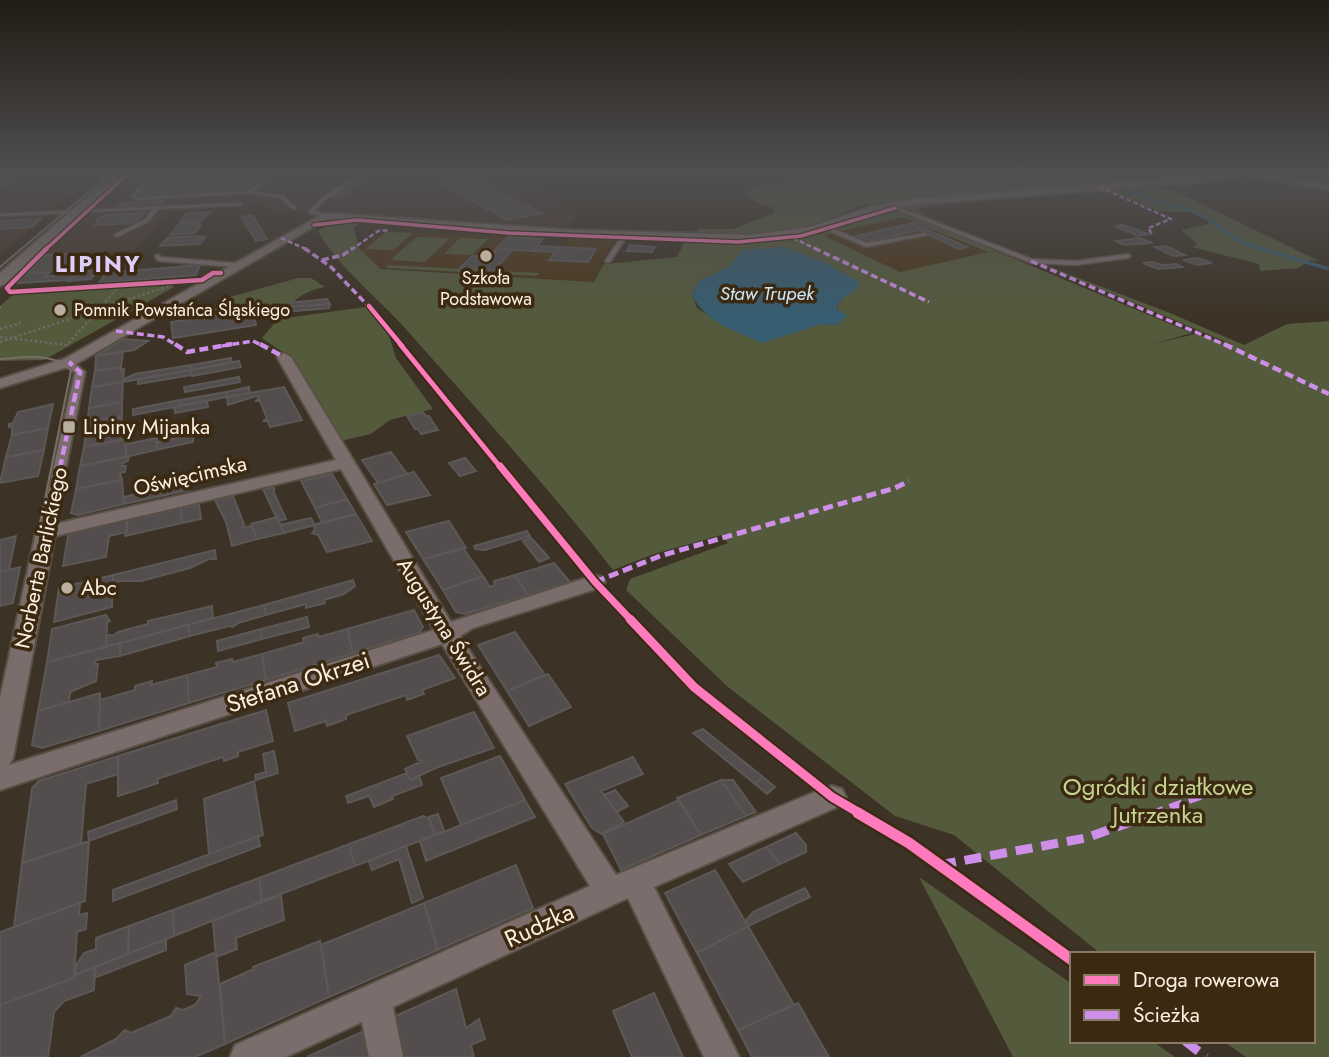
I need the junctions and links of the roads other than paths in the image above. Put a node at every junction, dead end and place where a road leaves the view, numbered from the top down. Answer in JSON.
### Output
{"nodes":[{"id":1,"x":67,"y":221,"type":"edge"},
{"id":2,"x":144,"y":221,"type":"edge"},
{"id":3,"x":315,"y":221,"type":"edge"},
{"id":4,"x":409,"y":221,"type":"edge"},
{"id":5,"x":841,"y":221,"type":"edge"},
{"id":6,"x":930,"y":221,"type":"edge"},
{"id":7,"x":824,"y":227,"type":"junction"},
{"id":8,"x":117,"y":235,"type":"dead end"},
{"id":9,"x":625,"y":235,"type":"junction"},
{"id":10,"x":925,"y":235,"type":"dead end"},
{"id":11,"x":158,"y":256,"type":"dead end"},
{"id":12,"x":1128,"y":256,"type":"dead end"},
{"id":13,"x":607,"y":261,"type":"dead end"},
{"id":14,"x":235,"y":265,"type":"junction"},
{"id":15,"x":3,"y":284,"type":"edge"},
{"id":16,"x":284,"y":358,"type":"dead end"},
{"id":17,"x":69,"y":362,"type":"junction"},
{"id":18,"x":0,"y":384,"type":"edge"},
{"id":19,"x":344,"y":463,"type":"junction"},
{"id":20,"x":46,"y":532,"type":"junction"},
{"id":21,"x":595,"y":582,"type":"dead end"},
{"id":22,"x":447,"y":634,"type":"junction"},
{"id":23,"x":0,"y":758,"type":"edge"},
{"id":24,"x":0,"y":779,"type":"edge"},
{"id":25,"x":832,"y":797,"type":"dead end"},
{"id":26,"x":623,"y":888,"type":"junction"},
{"id":27,"x":375,"y":1000,"type":"junction"},
{"id":28,"x":247,"y":1057,"type":"edge"},
{"id":29,"x":386,"y":1057,"type":"edge"},
{"id":30,"x":722,"y":1057,"type":"edge"}],
"edges":[{"from":1,"to":15,"type":"street"},
{"from":2,"to":8,"type":"lane"},
{"from":3,"to":14,"type":"street"},
{"from":4,"to":9,"type":"street"},
{"from":5,"to":7,"type":"street"},
{"from":6,"to":12,"type":"lane"},
{"from":7,"to":9,"type":"street"},
{"from":7,"to":10,"type":"lane"},
{"from":9,"to":13,"type":"lane"},
{"from":11,"to":14,"type":"lane"},
{"from":14,"to":17,"type":"street"},
{"from":16,"to":19,"type":"street","name":"Augustyna Świdra"},
{"from":17,"to":18,"type":"street"},
{"from":17,"to":20,"type":"street","name":"Norberta Barlickiego"},
{"from":19,"to":20,"type":"street","name":"Oświęcimska"},
{"from":19,"to":22,"type":"street","name":"Augustyna Świdra"},
{"from":20,"to":23,"type":"street","name":"Norberta Barlickiego"},
{"from":21,"to":22,"type":"street","name":"Stefana Okrzei"},
{"from":22,"to":24,"type":"street","name":"Stefana Okrzei"},
{"from":22,"to":26,"type":"street","name":"Augustyna Świdra"},
{"from":25,"to":26,"type":"street","name":"Rudzka"},
{"from":26,"to":27,"type":"street","name":"Rudzka"},
{"from":26,"to":30,"type":"street","name":"Augustyna Świdra"},
{"from":27,"to":28,"type":"street","name":"Rudzka"},
{"from":27,"to":29,"type":"street"}]}
